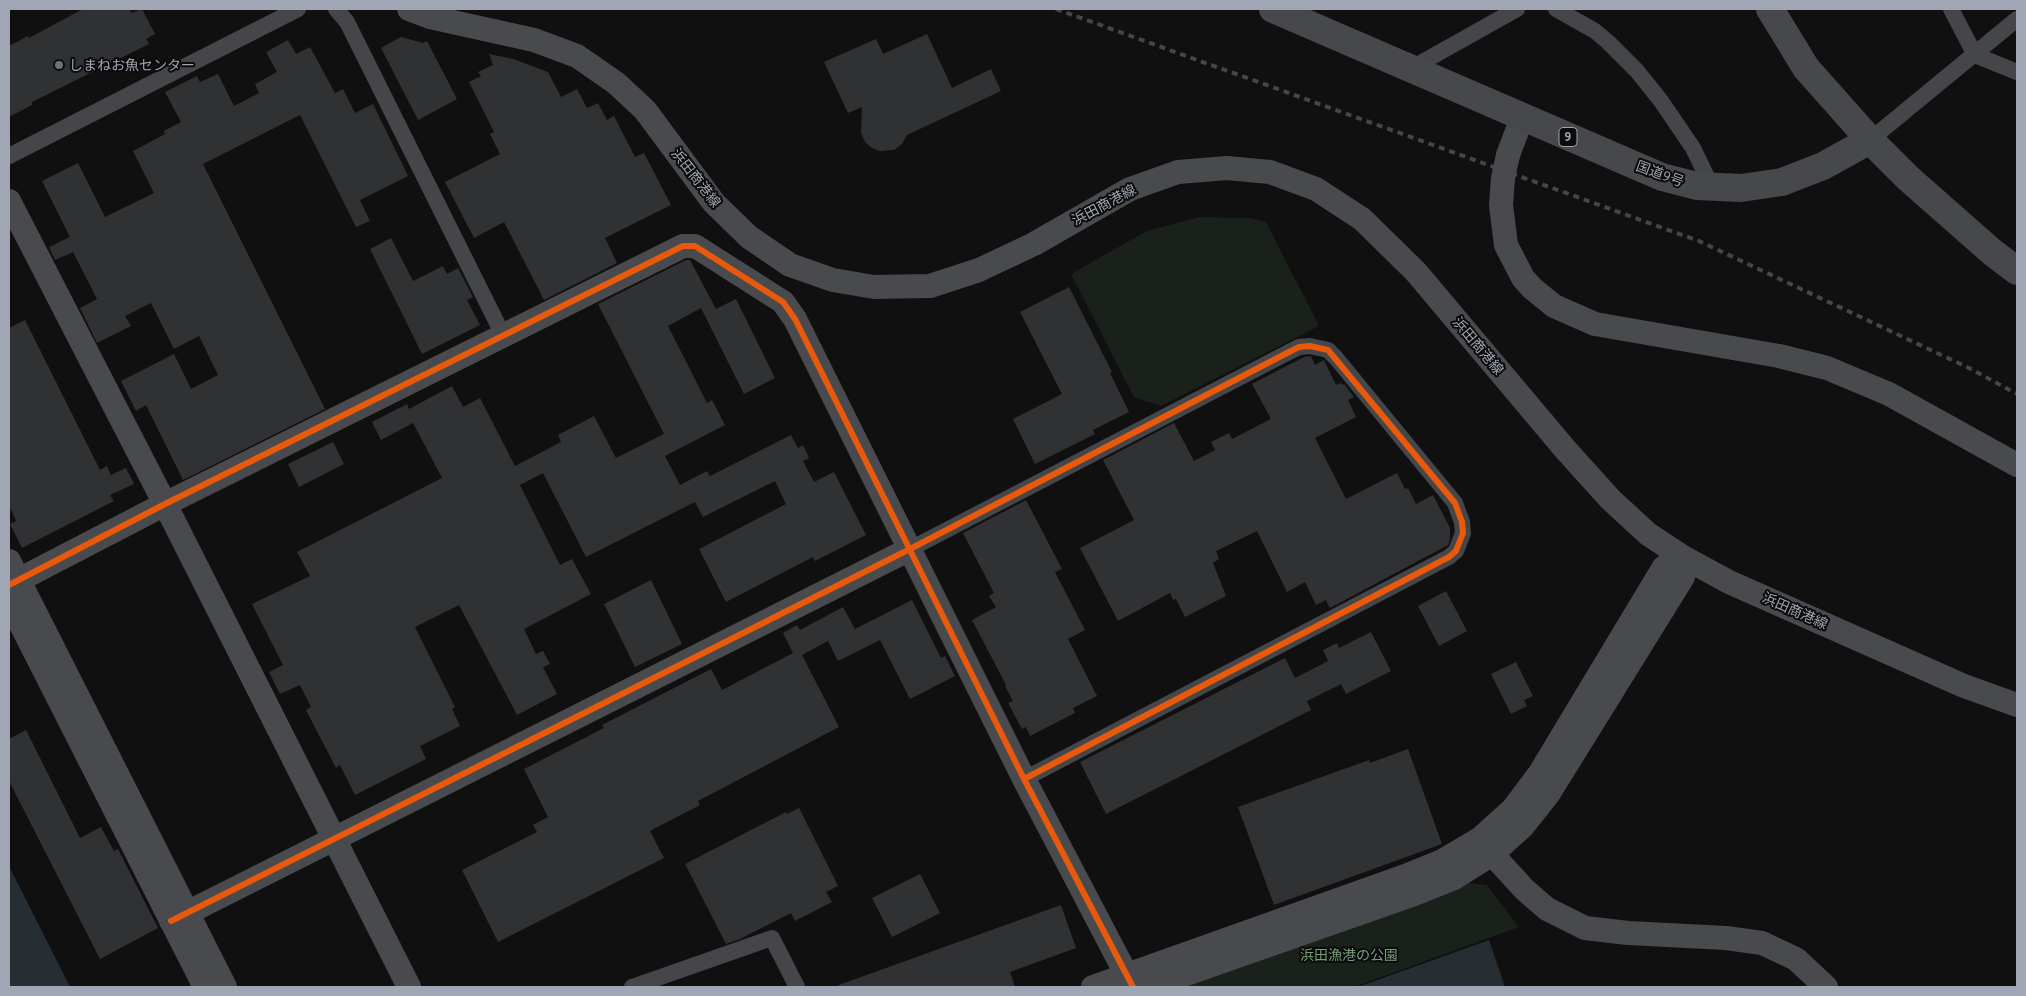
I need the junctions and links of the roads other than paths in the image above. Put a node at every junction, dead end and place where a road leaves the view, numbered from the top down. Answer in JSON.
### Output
{"nodes":[{"id":1,"x":298,"y":9,"type":"edge"},
{"id":2,"x":336,"y":9,"type":"edge"},
{"id":3,"x":410,"y":9,"type":"edge"},
{"id":4,"x":1273,"y":9,"type":"edge"},
{"id":5,"x":1517,"y":9,"type":"edge"},
{"id":6,"x":1556,"y":9,"type":"edge"},
{"id":7,"x":1770,"y":9,"type":"edge"},
{"id":8,"x":1950,"y":9,"type":"edge"},
{"id":9,"x":2017,"y":19,"type":"edge"},
{"id":10,"x":1975,"y":55,"type":"junction"},
{"id":11,"x":1410,"y":69,"type":"junction"},
{"id":12,"x":2017,"y":72,"type":"edge"},
{"id":13,"x":1522,"y":118,"type":"junction"},
{"id":14,"x":1870,"y":140,"type":"junction"},
{"id":15,"x":9,"y":156,"type":"edge"},
{"id":16,"x":1707,"y":177,"type":"dead end"},
{"id":17,"x":9,"y":201,"type":"edge"},
{"id":18,"x":2017,"y":271,"type":"edge"},
{"id":19,"x":502,"y":335,"type":"junction"},
{"id":20,"x":2017,"y":465,"type":"edge"},
{"id":21,"x":165,"y":504,"type":"junction"},
{"id":22,"x":910,"y":549,"type":"junction"},
{"id":23,"x":1683,"y":557,"type":"junction"},
{"id":24,"x":11,"y":582,"type":"edge"},
{"id":25,"x":2017,"y":705,"type":"edge"},
{"id":26,"x":1024,"y":779,"type":"junction"},
{"id":27,"x":334,"y":838,"type":"junction"},
{"id":28,"x":1487,"y":846,"type":"junction"},
{"id":29,"x":179,"y":917,"type":"junction"},
{"id":30,"x":1130,"y":981,"type":"edge"},
{"id":31,"x":205,"y":987,"type":"edge"},
{"id":32,"x":225,"y":987,"type":"edge"},
{"id":33,"x":410,"y":987,"type":"edge"},
{"id":34,"x":632,"y":987,"type":"edge"},
{"id":35,"x":797,"y":987,"type":"edge"},
{"id":36,"x":1093,"y":987,"type":"edge"},
{"id":37,"x":1149,"y":987,"type":"edge"},
{"id":38,"x":1826,"y":987,"type":"edge"}],
"edges":[{"from":1,"to":15,"type":"street"},
{"from":2,"to":19,"type":"street"},
{"from":3,"to":23,"type":"street","name":"浜田商港線"},
{"from":4,"to":11,"type":"highway","name":"国道9号","number":"9"},
{"from":5,"to":11,"type":"street"},
{"from":6,"to":16,"type":"street"},
{"from":7,"to":14,"type":"highway"},
{"from":8,"to":10,"type":"street"},
{"from":9,"to":10,"type":"street"},
{"from":10,"to":12,"type":"street"},
{"from":10,"to":14,"type":"street"},
{"from":11,"to":13,"type":"highway","name":"国道9号","number":"9"},
{"from":13,"to":14,"type":"highway","name":"国道9号","number":"9"},
{"from":13,"to":20,"type":"street","bridge":true},
{"from":14,"to":18,"type":"highway"},
{"from":17,"to":21,"type":"street"},
{"from":19,"to":21,"type":"street"},
{"from":19,"to":22,"type":"street"},
{"from":21,"to":24,"type":"street"},
{"from":21,"to":27,"type":"street"},
{"from":22,"to":26,"type":"street"},
{"from":22,"to":26,"type":"street"},
{"from":22,"to":27,"type":"street"},
{"from":23,"to":25,"type":"street","name":"浜田商港線"},
{"from":23,"to":28,"type":"street"},
{"from":24,"to":29,"type":"street"},
{"from":26,"to":30,"type":"street"},
{"from":27,"to":29,"type":"street"},
{"from":27,"to":33,"type":"street"},
{"from":28,"to":30,"type":"street"},
{"from":28,"to":37,"type":"street"},
{"from":28,"to":38,"type":"street"},
{"from":29,"to":31,"type":"street"},
{"from":29,"to":32,"type":"street"},
{"from":30,"to":36,"type":"street"},
{"from":34,"to":35,"type":"street"}]}
